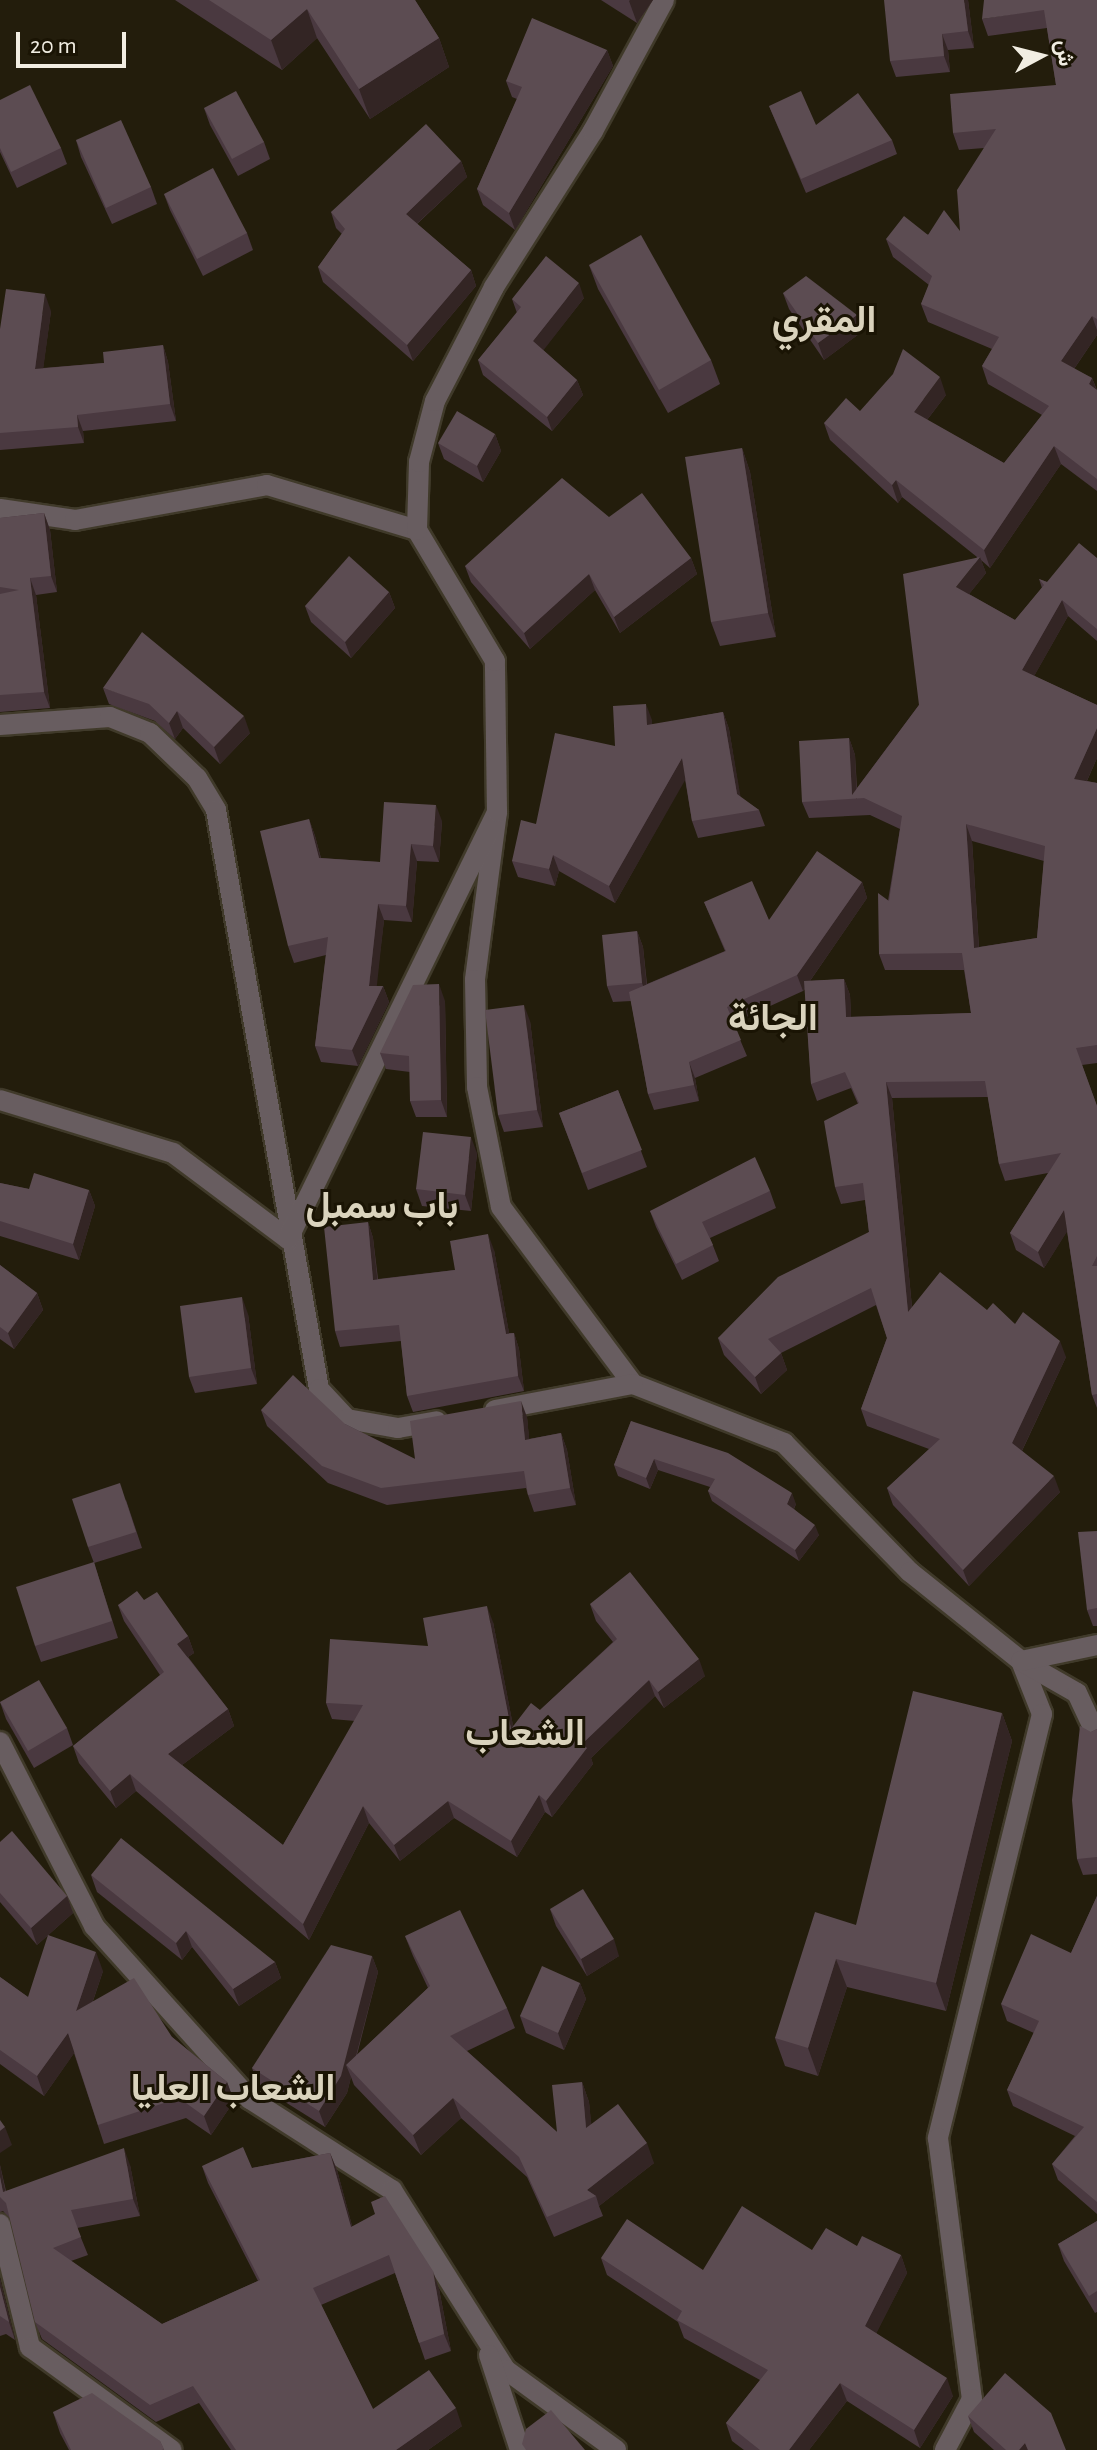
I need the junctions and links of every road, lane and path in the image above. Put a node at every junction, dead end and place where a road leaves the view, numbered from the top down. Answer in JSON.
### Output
{"nodes":[{"id":1,"x":664,"y":0,"type":"edge"},
{"id":2,"x":0,"y":509,"type":"edge"},
{"id":3,"x":417,"y":530,"type":"junction"},
{"id":4,"x":0,"y":725,"type":"edge"},
{"id":5,"x":497,"y":812,"type":"junction"},
{"id":6,"x":0,"y":1100,"type":"edge"},
{"id":7,"x":288,"y":1239,"type":"junction"},
{"id":8,"x":633,"y":1384,"type":"junction"},
{"id":9,"x":1097,"y":1645,"type":"edge"},
{"id":10,"x":1021,"y":1661,"type":"junction"},
{"id":11,"x":1097,"y":1736,"type":"edge"},
{"id":12,"x":0,"y":1742,"type":"edge"},
{"id":13,"x":0,"y":2224,"type":"edge"},
{"id":14,"x":481,"y":2330,"type":"junction"},
{"id":15,"x":172,"y":2450,"type":"edge"},
{"id":16,"x":520,"y":2450,"type":"edge"},
{"id":17,"x":616,"y":2450,"type":"edge"},
{"id":18,"x":945,"y":2450,"type":"edge"}],
"edges":[{"from":1,"to":3,"type":"street"},
{"from":2,"to":3,"type":"street"},
{"from":3,"to":5,"type":"street"},
{"from":4,"to":7,"type":"street"},
{"from":5,"to":7,"type":"street"},
{"from":5,"to":8,"type":"street"},
{"from":6,"to":7,"type":"street"},
{"from":7,"to":8,"type":"street"},
{"from":8,"to":10,"type":"street"},
{"from":9,"to":10,"type":"street"},
{"from":10,"to":11,"type":"street"},
{"from":10,"to":18,"type":"street"},
{"from":12,"to":14,"type":"street"},
{"from":13,"to":15,"type":"street"},
{"from":14,"to":16,"type":"street"},
{"from":14,"to":17,"type":"street"}]}
